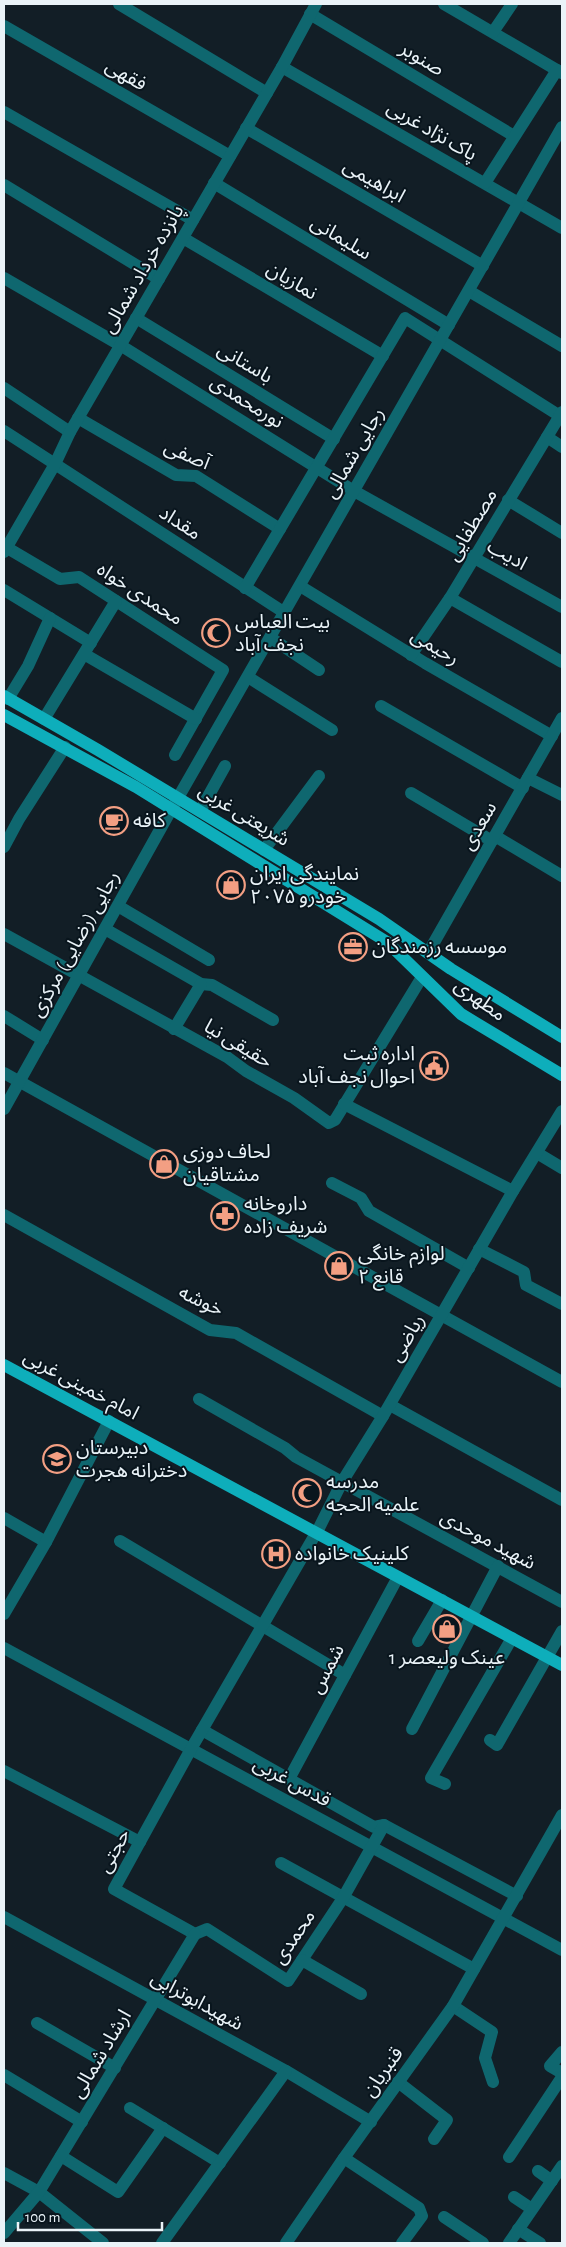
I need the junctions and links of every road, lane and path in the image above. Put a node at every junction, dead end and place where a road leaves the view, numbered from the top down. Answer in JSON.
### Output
{"nodes":[{"id":1,"x":119,"y":4,"type":"edge"},
{"id":2,"x":444,"y":4,"type":"edge"},
{"id":3,"x":512,"y":4,"type":"edge"},
{"id":4,"x":313,"y":9,"type":"edge"},
{"id":5,"x":4,"y":26,"type":"edge"},
{"id":6,"x":493,"y":32,"type":"junction"},
{"id":7,"x":282,"y":67,"type":"junction"},
{"id":8,"x":560,"y":71,"type":"edge"},
{"id":9,"x":267,"y":93,"type":"junction"},
{"id":10,"x":4,"y":112,"type":"edge"},
{"id":11,"x":562,"y":127,"type":"edge"},
{"id":12,"x":246,"y":128,"type":"junction"},
{"id":13,"x":514,"y":136,"type":"junction"},
{"id":14,"x":230,"y":156,"type":"junction"},
{"id":15,"x":214,"y":183,"type":"junction"},
{"id":16,"x":485,"y":183,"type":"junction"},
{"id":17,"x":4,"y":185,"type":"edge"},
{"id":18,"x":519,"y":202,"type":"junction"},
{"id":19,"x":193,"y":220,"type":"junction"},
{"id":20,"x":562,"y":228,"type":"edge"},
{"id":21,"x":183,"y":238,"type":"junction"},
{"id":22,"x":483,"y":266,"type":"junction"},
{"id":23,"x":4,"y":278,"type":"edge"},
{"id":24,"x":159,"y":279,"type":"junction"},
{"id":25,"x":469,"y":291,"type":"junction"},
{"id":26,"x":136,"y":318,"type":"junction"},
{"id":27,"x":449,"y":325,"type":"junction"},
{"id":28,"x":441,"y":340,"type":"junction"},
{"id":29,"x":120,"y":345,"type":"junction"},
{"id":30,"x":562,"y":346,"type":"edge"},
{"id":31,"x":382,"y":356,"type":"junction"},
{"id":32,"x":4,"y":388,"type":"edge"},
{"id":33,"x":561,"y":414,"type":"edge"},
{"id":34,"x":78,"y":418,"type":"junction"},
{"id":35,"x":4,"y":431,"type":"edge"},
{"id":36,"x":70,"y":432,"type":"junction"},
{"id":37,"x":547,"y":437,"type":"junction"},
{"id":38,"x":334,"y":439,"type":"junction"},
{"id":39,"x":562,"y":447,"type":"edge"},
{"id":40,"x":55,"y":464,"type":"junction"},
{"id":41,"x":317,"y":468,"type":"junction"},
{"id":42,"x":354,"y":491,"type":"junction"},
{"id":43,"x":508,"y":500,"type":"junction"},
{"id":44,"x":280,"y":530,"type":"junction"},
{"id":45,"x":562,"y":532,"type":"edge"},
{"id":46,"x":5,"y":549,"type":"edge"},
{"id":47,"x":474,"y":558,"type":"junction"},
{"id":48,"x":300,"y":586,"type":"junction"},
{"id":49,"x":245,"y":588,"type":"junction"},
{"id":50,"x":4,"y":590,"type":"edge"},
{"id":51,"x":450,"y":598,"type":"junction"},
{"id":52,"x":116,"y":601,"type":"junction"},
{"id":53,"x":562,"y":607,"type":"edge"},
{"id":54,"x":285,"y":613,"type":"junction"},
{"id":55,"x":50,"y":618,"type":"junction"},
{"id":56,"x":270,"y":638,"type":"junction"},
{"id":57,"x":91,"y":643,"type":"junction"},
{"id":58,"x":84,"y":654,"type":"junction"},
{"id":59,"x":411,"y":655,"type":"junction"},
{"id":60,"x":562,"y":662,"type":"edge"},
{"id":61,"x":319,"y":670,"type":"dead end"},
{"id":62,"x":248,"y":677,"type":"junction"},
{"id":63,"x":6,"y":698,"type":"edge"},
{"id":64,"x":381,"y":706,"type":"dead end"},
{"id":65,"x":4,"y":715,"type":"edge"},
{"id":66,"x":44,"y":719,"type":"junction"},
{"id":67,"x":196,"y":719,"type":"junction"},
{"id":68,"x":562,"y":719,"type":"edge"},
{"id":69,"x":332,"y":730,"type":"dead end"},
{"id":70,"x":552,"y":736,"type":"junction"},
{"id":71,"x":65,"y":747,"type":"junction"},
{"id":72,"x":175,"y":755,"type":"dead end"},
{"id":73,"x":225,"y":766,"type":"dead end"},
{"id":74,"x":320,"y":776,"type":"dead end"},
{"id":75,"x":526,"y":783,"type":"junction"},
{"id":76,"x":411,"y":793,"type":"dead end"},
{"id":77,"x":562,"y":795,"type":"edge"},
{"id":78,"x":179,"y":798,"type":"junction"},
{"id":79,"x":172,"y":810,"type":"junction"},
{"id":80,"x":200,"y":811,"type":"junction"},
{"id":81,"x":494,"y":839,"type":"junction"},
{"id":82,"x":4,"y":847,"type":"edge"},
{"id":83,"x":264,"y":850,"type":"junction"},
{"id":84,"x":562,"y":876,"type":"edge"},
{"id":85,"x":118,"y":906,"type":"junction"},
{"id":86,"x":105,"y":929,"type":"junction"},
{"id":87,"x":4,"y":934,"type":"edge"},
{"id":88,"x":387,"y":942,"type":"joint"},
{"id":89,"x":428,"y":953,"type":"junction"},
{"id":90,"x":209,"y":960,"type":"dead end"},
{"id":91,"x":80,"y":974,"type":"junction"},
{"id":92,"x":422,"y":977,"type":"junction"},
{"id":93,"x":200,"y":984,"type":"junction"},
{"id":94,"x":4,"y":1016,"type":"edge"},
{"id":95,"x":274,"y":1020,"type":"dead end"},
{"id":96,"x":174,"y":1029,"type":"junction"},
{"id":97,"x":562,"y":1037,"type":"edge"},
{"id":98,"x":43,"y":1040,"type":"junction"},
{"id":99,"x":4,"y":1073,"type":"edge"},
{"id":100,"x":562,"y":1075,"type":"edge"},
{"id":101,"x":19,"y":1081,"type":"junction"},
{"id":102,"x":344,"y":1104,"type":"junction"},
{"id":103,"x":4,"y":1109,"type":"edge"},
{"id":104,"x":562,"y":1111,"type":"edge"},
{"id":105,"x":537,"y":1153,"type":"junction"},
{"id":106,"x":562,"y":1168,"type":"edge"},
{"id":107,"x":332,"y":1183,"type":"dead end"},
{"id":108,"x":513,"y":1191,"type":"junction"},
{"id":109,"x":4,"y":1215,"type":"edge"},
{"id":110,"x":479,"y":1249,"type":"junction"},
{"id":111,"x":469,"y":1268,"type":"junction"},
{"id":112,"x":561,"y":1300,"type":"edge"},
{"id":113,"x":441,"y":1316,"type":"junction"},
{"id":114,"x":4,"y":1365,"type":"edge"},
{"id":115,"x":562,"y":1382,"type":"edge"},
{"id":116,"x":199,"y":1399,"type":"dead end"},
{"id":117,"x":386,"y":1410,"type":"junction"},
{"id":118,"x":109,"y":1421,"type":"junction"},
{"id":119,"x":342,"y":1482,"type":"junction"},
{"id":120,"x":562,"y":1500,"type":"edge"},
{"id":121,"x":4,"y":1518,"type":"edge"},
{"id":122,"x":316,"y":1533,"type":"junction"},
{"id":123,"x":120,"y":1541,"type":"dead end"},
{"id":124,"x":46,"y":1542,"type":"junction"},
{"id":125,"x":498,"y":1566,"type":"junction"},
{"id":126,"x":398,"y":1577,"type":"junction"},
{"id":127,"x":442,"y":1600,"type":"junction"},
{"id":128,"x":562,"y":1602,"type":"edge"},
{"id":129,"x":4,"y":1614,"type":"edge"},
{"id":130,"x":471,"y":1616,"type":"junction"},
{"id":131,"x":263,"y":1625,"type":"junction"},
{"id":132,"x":562,"y":1631,"type":"edge"},
{"id":133,"x":512,"y":1638,"type":"junction"},
{"id":134,"x":418,"y":1641,"type":"dead end"},
{"id":135,"x":4,"y":1648,"type":"edge"},
{"id":136,"x":547,"y":1657,"type":"junction"},
{"id":137,"x":562,"y":1665,"type":"edge"},
{"id":138,"x":345,"y":1674,"type":"junction"},
{"id":139,"x":412,"y":1729,"type":"dead end"},
{"id":140,"x":202,"y":1730,"type":"junction"},
{"id":141,"x":490,"y":1740,"type":"dead end"},
{"id":142,"x":191,"y":1749,"type":"junction"},
{"id":143,"x":4,"y":1770,"type":"edge"},
{"id":144,"x":289,"y":1779,"type":"junction"},
{"id":145,"x":445,"y":1784,"type":"dead end"},
{"id":146,"x":562,"y":1815,"type":"edge"},
{"id":147,"x":384,"y":1825,"type":"junction"},
{"id":148,"x":140,"y":1842,"type":"junction"},
{"id":149,"x":371,"y":1846,"type":"junction"},
{"id":150,"x":281,"y":1863,"type":"dead end"},
{"id":151,"x":517,"y":1896,"type":"junction"},
{"id":152,"x":343,"y":1898,"type":"junction"},
{"id":153,"x":4,"y":1918,"type":"edge"},
{"id":154,"x":504,"y":1919,"type":"junction"},
{"id":155,"x":195,"y":1934,"type":"junction"},
{"id":156,"x":562,"y":1950,"type":"edge"},
{"id":157,"x":302,"y":1960,"type":"junction"},
{"id":158,"x":474,"y":1969,"type":"junction"},
{"id":159,"x":361,"y":1994,"type":"dead end"},
{"id":160,"x":156,"y":2000,"type":"junction"},
{"id":161,"x":453,"y":2006,"type":"junction"},
{"id":162,"x":37,"y":2023,"type":"dead end"},
{"id":163,"x":562,"y":2052,"type":"edge"},
{"id":164,"x":115,"y":2068,"type":"junction"},
{"id":165,"x":286,"y":2071,"type":"junction"},
{"id":166,"x":562,"y":2073,"type":"edge"},
{"id":167,"x":4,"y":2075,"type":"edge"},
{"id":168,"x":562,"y":2078,"type":"edge"},
{"id":169,"x":398,"y":2082,"type":"junction"},
{"id":170,"x":493,"y":2082,"type":"dead end"},
{"id":171,"x":130,"y":2108,"type":"dead end"},
{"id":172,"x":82,"y":2122,"type":"junction"},
{"id":173,"x":371,"y":2122,"type":"junction"},
{"id":174,"x":163,"y":2128,"type":"junction"},
{"id":175,"x":434,"y":2139,"type":"dead end"},
{"id":176,"x":61,"y":2156,"type":"junction"},
{"id":177,"x":509,"y":2157,"type":"dead end"},
{"id":178,"x":344,"y":2158,"type":"junction"},
{"id":179,"x":220,"y":2163,"type":"junction"},
{"id":180,"x":562,"y":2166,"type":"edge"},
{"id":181,"x":538,"y":2171,"type":"dead end"},
{"id":182,"x":4,"y":2173,"type":"edge"},
{"id":183,"x":552,"y":2181,"type":"junction"},
{"id":184,"x":39,"y":2192,"type":"junction"},
{"id":185,"x":514,"y":2197,"type":"dead end"},
{"id":186,"x":532,"y":2209,"type":"junction"},
{"id":187,"x":444,"y":2217,"type":"dead end"},
{"id":188,"x":518,"y":2230,"type":"junction"},
{"id":189,"x":4,"y":2233,"type":"edge"},
{"id":190,"x":104,"y":2243,"type":"edge"},
{"id":191,"x":162,"y":2243,"type":"edge"},
{"id":192,"x":286,"y":2243,"type":"edge"},
{"id":193,"x":402,"y":2243,"type":"edge"},
{"id":194,"x":483,"y":2243,"type":"edge"},
{"id":195,"x":509,"y":2243,"type":"edge"},
{"id":196,"x":540,"y":2243,"type":"edge"}],
"edges":[{"from":1,"to":9,"type":"street"},
{"from":2,"to":6,"type":"street"},
{"from":3,"to":6,"type":"street"},
{"from":4,"to":7,"type":"street","name":"پانزده خرداد شمالی"},
{"from":4,"to":13,"type":"street","name":"صنوبر"},
{"from":5,"to":14,"type":"street","name":"فقهی"},
{"from":6,"to":8,"type":"street"},
{"from":7,"to":9,"type":"street","name":"پانزده خرداد شمالی"},
{"from":7,"to":16,"type":"street","name":"پاک نژاد غربی"},
{"from":8,"to":13,"type":"street"},
{"from":9,"to":12,"type":"street","name":"پانزده خرداد شمالی"},
{"from":10,"to":19,"type":"street"},
{"from":11,"to":18,"type":"street","name":"رجایی شمالی"},
{"from":12,"to":14,"type":"street","name":"پانزده خرداد شمالی"},
{"from":12,"to":22,"type":"street","name":"ابراهیمی"},
{"from":13,"to":16,"type":"street"},
{"from":14,"to":15,"type":"street","name":"پانزده خرداد شمالی"},
{"from":15,"to":19,"type":"street","name":"پانزده خرداد شمالی"},
{"from":15,"to":27,"type":"street","name":"سلیمانی"},
{"from":16,"to":18,"type":"street","name":"پاک نژاد غربی"},
{"from":17,"to":24,"type":"street"},
{"from":18,"to":20,"type":"street","name":"پاک نژاد غربی"},
{"from":18,"to":22,"type":"street","name":"رجایی شمالی"},
{"from":19,"to":21,"type":"street","name":"پانزده خرداد شمالی"},
{"from":21,"to":24,"type":"street","name":"پانزده خرداد شمالی"},
{"from":21,"to":31,"type":"street","name":"نمازیان"},
{"from":22,"to":25,"type":"street","name":"رجایی شمالی"},
{"from":23,"to":29,"type":"street","name":"نورمحمدی"},
{"from":24,"to":26,"type":"street","name":"پانزده خرداد شمالی"},
{"from":25,"to":27,"type":"street","name":"رجایی شمالی"},
{"from":25,"to":30,"type":"street"},
{"from":26,"to":29,"type":"street","name":"پانزده خرداد شمالی"},
{"from":26,"to":38,"type":"street","name":"باستانی"},
{"from":27,"to":28,"type":"street","name":"رجایی شمالی"},
{"from":28,"to":31,"type":"street"},
{"from":28,"to":33,"type":"street"},
{"from":28,"to":42,"type":"street","name":"رجایی شمالی"},
{"from":29,"to":34,"type":"street","name":"پانزده خرداد شمالی"},
{"from":29,"to":41,"type":"street","name":"نورمحمدی"},
{"from":31,"to":38,"type":"street"},
{"from":32,"to":36,"type":"street"},
{"from":33,"to":37,"type":"street","name":"مصطفایی"},
{"from":34,"to":36,"type":"street","name":"پانزده خرداد شمالی"},
{"from":34,"to":44,"type":"street","name":"آصفی"},
{"from":35,"to":40,"type":"street","name":"مقداد"},
{"from":36,"to":40,"type":"street","name":"پانزده خرداد شمالی"},
{"from":37,"to":39,"type":"street"},
{"from":37,"to":43,"type":"street","name":"مصطفایی"},
{"from":38,"to":41,"type":"street"},
{"from":40,"to":46,"type":"street","name":"پانزده خرداد شمالی"},
{"from":40,"to":49,"type":"street","name":"مقداد"},
{"from":41,"to":42,"type":"street","name":"نورمحمدی"},
{"from":41,"to":44,"type":"street"},
{"from":42,"to":47,"type":"street","name":"ادیب"},
{"from":42,"to":48,"type":"street","name":"رجایی شمالی"},
{"from":43,"to":45,"type":"street"},
{"from":43,"to":47,"type":"street","name":"مصطفایی"},
{"from":44,"to":49,"type":"street"},
{"from":46,"to":52,"type":"street","name":"محمدی خواه"},
{"from":47,"to":51,"type":"street","name":"مصطفایی"},
{"from":47,"to":53,"type":"street","name":"ادیب"},
{"from":48,"to":54,"type":"street","name":"رجایی شمالی"},
{"from":48,"to":59,"type":"street","name":"رحیمی"},
{"from":49,"to":54,"type":"street","name":"مقداد"},
{"from":50,"to":55,"type":"street"},
{"from":51,"to":59,"type":"street","name":"مصطفایی"},
{"from":51,"to":60,"type":"street"},
{"from":52,"to":57,"type":"street"},
{"from":52,"to":67,"type":"street","name":"محمدی خواه"},
{"from":54,"to":56,"type":"street","name":"رجایی شمالی"},
{"from":55,"to":57,"type":"street"},
{"from":55,"to":63,"type":"street"},
{"from":56,"to":61,"type":"street"},
{"from":56,"to":62,"type":"street","name":"رجایی شمالی"},
{"from":57,"to":58,"type":"street"},
{"from":58,"to":66,"type":"street"},
{"from":58,"to":67,"type":"street"},
{"from":59,"to":70,"type":"street","name":"رحیمی"},
{"from":62,"to":69,"type":"street"},
{"from":62,"to":78,"type":"street","name":"رجایی شمالی"},
{"from":63,"to":66,"type":"main road","name":"شریعتی غربی"},
{"from":64,"to":75,"type":"street"},
{"from":65,"to":71,"type":"main road","name":"شریعتی غربی"},
{"from":66,"to":78,"type":"main road","name":"شریعتی غربی"},
{"from":67,"to":72,"type":"street"},
{"from":68,"to":70,"type":"street","name":"سعدی"},
{"from":70,"to":75,"type":"street","name":"سعدی"},
{"from":71,"to":79,"type":"main road","name":"شریعتی غربی"},
{"from":71,"to":82,"type":"street"},
{"from":73,"to":80,"type":"street"},
{"from":74,"to":83,"type":"street"},
{"from":75,"to":77,"type":"street"},
{"from":75,"to":81,"type":"street","name":"سعدی"},
{"from":76,"to":81,"type":"street"},
{"from":78,"to":79,"type":"street","name":"رجایی (رضایی) مرکزی"},
{"from":78,"to":80,"type":"main road","name":"شریعتی غربی"},
{"from":79,"to":85,"type":"street","name":"رجایی (رضایی) مرکزی"},
{"from":79,"to":88,"type":"main road","name":"شریعتی غربی"},
{"from":80,"to":83,"type":"main road","name":"شریعتی غربی"},
{"from":81,"to":84,"type":"street"},
{"from":81,"to":89,"type":"street","name":"سعدی"},
{"from":83,"to":89,"type":"main road","name":"شریعتی غربی"},
{"from":85,"to":86,"type":"street","name":"رجایی (رضایی) مرکزی"},
{"from":85,"to":90,"type":"street"},
{"from":86,"to":91,"type":"street","name":"رجایی (رضایی) مرکزی"},
{"from":86,"to":93,"type":"street"},
{"from":87,"to":91,"type":"street","name":"حقیقی نیا"},
{"from":88,"to":92,"type":"main road","name":"مطهری"},
{"from":89,"to":97,"type":"main road","name":"شریعتی غربی"},
{"from":91,"to":96,"type":"street","name":"حقیقی نیا"},
{"from":91,"to":98,"type":"street","name":"رجایی (رضایی) مرکزی"},
{"from":92,"to":100,"type":"main road","name":"مطهری"},
{"from":92,"to":102,"type":"street","name":"حقیقی نیا"},
{"from":93,"to":95,"type":"street"},
{"from":93,"to":96,"type":"street"},
{"from":94,"to":98,"type":"street"},
{"from":96,"to":102,"type":"street","name":"حقیقی نیا"},
{"from":98,"to":101,"type":"street","name":"رجایی (رضایی) مرکزی"},
{"from":99,"to":101,"type":"street"},
{"from":101,"to":103,"type":"street","name":"رجایی (رضایی) مرکزی"},
{"from":101,"to":113,"type":"street"},
{"from":102,"to":108,"type":"street"},
{"from":104,"to":105,"type":"street","name":"ریاضی"},
{"from":105,"to":106,"type":"street"},
{"from":105,"to":108,"type":"street","name":"ریاضی"},
{"from":107,"to":111,"type":"street"},
{"from":108,"to":110,"type":"street","name":"ریاضی"},
{"from":109,"to":117,"type":"street","name":"خوشه"},
{"from":110,"to":111,"type":"street","name":"ریاضی"},
{"from":110,"to":112,"type":"street"},
{"from":111,"to":113,"type":"street","name":"ریاضی"},
{"from":113,"to":115,"type":"street"},
{"from":113,"to":117,"type":"street","name":"ریاضی"},
{"from":114,"to":118,"type":"main road","name":"امام خمینی غربی"},
{"from":116,"to":119,"type":"street","name":"شهید موحدی"},
{"from":117,"to":119,"type":"street","name":"ریاضی"},
{"from":117,"to":120,"type":"street","name":"خوشه"},
{"from":118,"to":122,"type":"main road","name":"امام خمینی غربی"},
{"from":118,"to":124,"type":"street"},
{"from":119,"to":122,"type":"street","name":"ریاضی"},
{"from":119,"to":125,"type":"street","name":"شهید موحدی"},
{"from":121,"to":124,"type":"street"},
{"from":122,"to":126,"type":"main road","name":"امام خمینی غربی"},
{"from":122,"to":131,"type":"street","name":"ریاضی"},
{"from":123,"to":131,"type":"street"},
{"from":124,"to":129,"type":"street"},
{"from":125,"to":128,"type":"street","name":"شهید موحدی"},
{"from":125,"to":130,"type":"street"},
{"from":126,"to":127,"type":"main road","name":"امام خمینی غربی"},
{"from":126,"to":138,"type":"street","name":"شمس"},
{"from":127,"to":130,"type":"main road","name":"امام خمینی غربی"},
{"from":127,"to":134,"type":"street"},
{"from":130,"to":133,"type":"main road","name":"امام خمینی غربی"},
{"from":130,"to":139,"type":"street"},
{"from":131,"to":138,"type":"street"},
{"from":131,"to":140,"type":"street","name":"حجتی"},
{"from":132,"to":136,"type":"street"},
{"from":133,"to":136,"type":"main road","name":"امام خمینی غربی"},
{"from":133,"to":145,"type":"street"},
{"from":135,"to":142,"type":"street","name":"قدس غربی"},
{"from":136,"to":137,"type":"main road","name":"امام خمینی غربی"},
{"from":136,"to":141,"type":"street"},
{"from":138,"to":144,"type":"street","name":"شمس"},
{"from":140,"to":142,"type":"street","name":"حجتی"},
{"from":140,"to":144,"type":"street"},
{"from":142,"to":148,"type":"street","name":"حجتی"},
{"from":142,"to":149,"type":"street","name":"قدس غربی"},
{"from":143,"to":148,"type":"street"},
{"from":144,"to":147,"type":"street"},
{"from":146,"to":151,"type":"street","name":"قنبریان"},
{"from":147,"to":149,"type":"street","name":"محمدی"},
{"from":147,"to":151,"type":"street"},
{"from":148,"to":155,"type":"street","name":"حجتی"},
{"from":149,"to":152,"type":"street","name":"محمدی"},
{"from":149,"to":154,"type":"street","name":"قدس غربی"},
{"from":150,"to":152,"type":"street"},
{"from":151,"to":154,"type":"street","name":"قنبریان"},
{"from":152,"to":157,"type":"street","name":"محمدی"},
{"from":152,"to":158,"type":"street"},
{"from":153,"to":160,"type":"street","name":"شهیدابوترابی"},
{"from":154,"to":156,"type":"street","name":"قدس غربی"},
{"from":154,"to":158,"type":"street","name":"قنبریان"},
{"from":155,"to":157,"type":"street","name":"محمدی"},
{"from":155,"to":160,"type":"street","name":"ارشاد شمالی"},
{"from":157,"to":159,"type":"street"},
{"from":158,"to":161,"type":"street","name":"قنبریان"},
{"from":160,"to":164,"type":"street","name":"ارشاد شمالی"},
{"from":160,"to":165,"type":"street","name":"شهیدابوترابی"},
{"from":161,"to":169,"type":"street","name":"قنبریان"},
{"from":161,"to":170,"type":"street"},
{"from":162,"to":164,"type":"street"},
{"from":163,"to":166,"type":"street"},
{"from":164,"to":172,"type":"street","name":"ارشاد شمالی"},
{"from":165,"to":173,"type":"street","name":"شهیدابوترابی"},
{"from":165,"to":179,"type":"street"},
{"from":167,"to":172,"type":"street"},
{"from":168,"to":177,"type":"street"},
{"from":169,"to":173,"type":"street","name":"قنبریان"},
{"from":169,"to":175,"type":"street"},
{"from":171,"to":174,"type":"street"},
{"from":172,"to":176,"type":"street","name":"ارشاد شمالی"},
{"from":173,"to":178,"type":"street","name":"قنبریان"},
{"from":174,"to":176,"type":"street"},
{"from":174,"to":179,"type":"street"},
{"from":176,"to":184,"type":"street","name":"ارشاد شمالی"},
{"from":178,"to":192,"type":"street","name":"قنبریان"},
{"from":178,"to":193,"type":"street"},
{"from":179,"to":191,"type":"street"},
{"from":180,"to":183,"type":"street"},
{"from":181,"to":183,"type":"street"},
{"from":182,"to":184,"type":"street"},
{"from":183,"to":186,"type":"street"},
{"from":184,"to":189,"type":"street","name":"ارشاد شمالی"},
{"from":184,"to":190,"type":"street"},
{"from":185,"to":186,"type":"street"},
{"from":186,"to":188,"type":"street"},
{"from":187,"to":194,"type":"street"},
{"from":188,"to":195,"type":"street"},
{"from":188,"to":196,"type":"street"}]}
